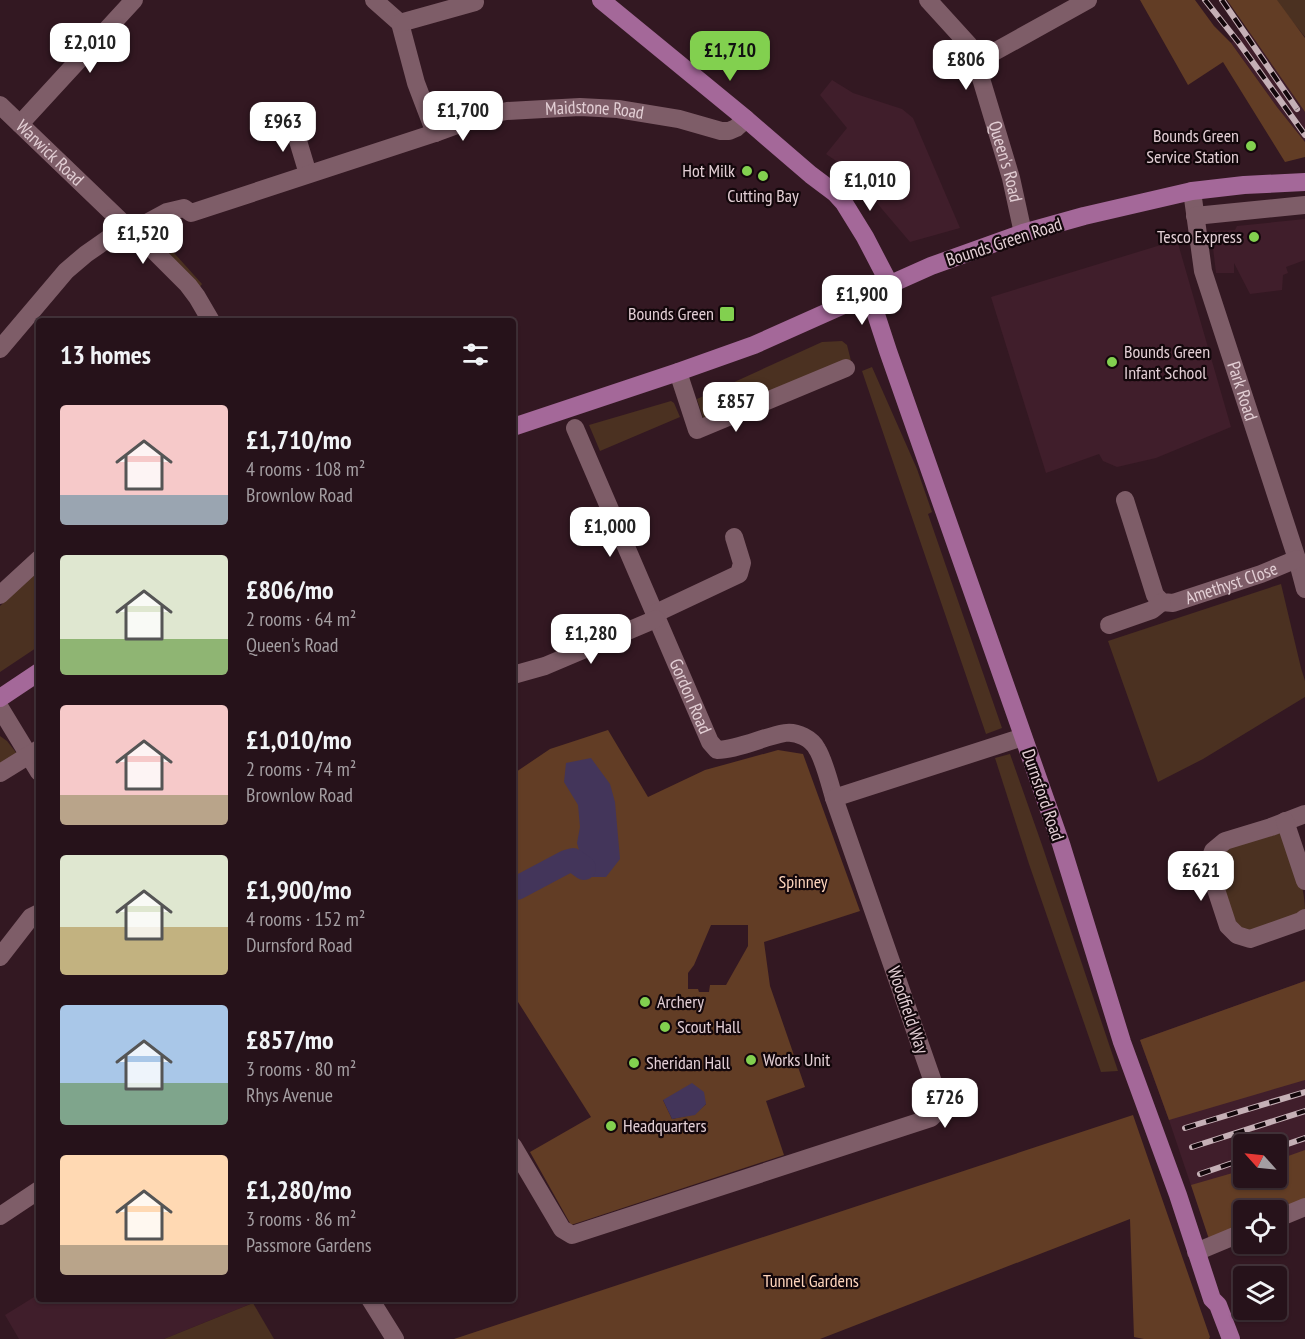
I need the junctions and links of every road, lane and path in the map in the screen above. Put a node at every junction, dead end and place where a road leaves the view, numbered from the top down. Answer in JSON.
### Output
{"nodes":[{"id":1,"x":134,"y":0,"type":"edge"},
{"id":2,"x":374,"y":0,"type":"edge"},
{"id":3,"x":601,"y":0,"type":"edge"},
{"id":4,"x":928,"y":0,"type":"edge"},
{"id":5,"x":1088,"y":0,"type":"edge"},
{"id":6,"x":476,"y":2,"type":"dead end"},
{"id":7,"x":453,"y":4,"type":"edge"},
{"id":8,"x":399,"y":23,"type":"junction"},
{"id":9,"x":976,"y":62,"type":"junction"},
{"id":10,"x":2,"y":110,"type":"edge"},
{"id":11,"x":746,"y":118,"type":"junction"},
{"id":12,"x":292,"y":121,"type":"dead end"},
{"id":13,"x":20,"y":124,"type":"junction"},
{"id":14,"x":435,"y":133,"type":"junction"},
{"id":15,"x":308,"y":174,"type":"junction"},
{"id":16,"x":1305,"y":182,"type":"edge"},
{"id":17,"x":1259,"y":184,"type":"junction"},
{"id":18,"x":1192,"y":191,"type":"junction"},
{"id":19,"x":1305,"y":205,"type":"edge"},
{"id":20,"x":1260,"y":211,"type":"junction"},
{"id":21,"x":1195,"y":216,"type":"junction"},
{"id":22,"x":129,"y":229,"type":"junction"},
{"id":23,"x":1023,"y":234,"type":"junction"},
{"id":24,"x":890,"y":285,"type":"junction"},
{"id":25,"x":869,"y":293,"type":"junction"},
{"id":26,"x":207,"y":318,"type":"edge"},
{"id":27,"x":0,"y":349,"type":"edge"},
{"id":28,"x":846,"y":368,"type":"dead end"},
{"id":29,"x":678,"y":372,"type":"junction"},
{"id":30,"x":516,"y":426,"type":"edge"},
{"id":31,"x":575,"y":428,"type":"dead end"},
{"id":32,"x":1125,"y":500,"type":"dead end"},
{"id":33,"x":734,"y":537,"type":"dead end"},
{"id":34,"x":1297,"y":559,"type":"junction"},
{"id":35,"x":36,"y":562,"type":"edge"},
{"id":36,"x":1305,"y":589,"type":"edge"},
{"id":37,"x":0,"y":595,"type":"edge"},
{"id":38,"x":1162,"y":602,"type":"junction"},
{"id":39,"x":655,"y":616,"type":"junction"},
{"id":40,"x":1109,"y":624,"type":"dead end"},
{"id":41,"x":36,"y":674,"type":"edge"},
{"id":42,"x":516,"y":674,"type":"edge"},
{"id":43,"x":0,"y":698,"type":"edge"},
{"id":44,"x":0,"y":708,"type":"edge"},
{"id":45,"x":1023,"y":736,"type":"junction"},
{"id":46,"x":34,"y":753,"type":"edge"},
{"id":47,"x":0,"y":773,"type":"edge"},
{"id":48,"x":834,"y":798,"type":"junction"},
{"id":49,"x":1305,"y":814,"type":"edge"},
{"id":50,"x":1285,"y":821,"type":"junction"},
{"id":51,"x":1305,"y":881,"type":"edge"},
{"id":52,"x":36,"y":915,"type":"edge"},
{"id":53,"x":1305,"y":918,"type":"edge"},
{"id":54,"x":0,"y":957,"type":"edge"},
{"id":55,"x":516,"y":1151,"type":"edge"},
{"id":56,"x":36,"y":1192,"type":"edge"},
{"id":57,"x":1305,"y":1207,"type":"edge"},
{"id":58,"x":1287,"y":1214,"type":"edge"},
{"id":59,"x":0,"y":1216,"type":"edge"},
{"id":60,"x":1233,"y":1237,"type":"edge"},
{"id":61,"x":1196,"y":1252,"type":"junction"},
{"id":62,"x":1212,"y":1299,"type":"junction"},
{"id":63,"x":372,"y":1302,"type":"edge"},
{"id":64,"x":395,"y":1339,"type":"edge"},
{"id":65,"x":1221,"y":1339,"type":"edge"},
{"id":66,"x":1231,"y":1339,"type":"edge"}],
"edges":[{"from":1,"to":13,"type":"street"},
{"from":2,"to":8,"type":"street"},
{"from":3,"to":11,"type":"main road"},
{"from":4,"to":9,"type":"street","name":"Queen's Road"},
{"from":5,"to":9,"type":"street"},
{"from":6,"to":7,"type":"street"},
{"from":7,"to":8,"type":"street"},
{"from":8,"to":14,"type":"street"},
{"from":9,"to":23,"type":"street","name":"Queen's Road"},
{"from":10,"to":13,"type":"street","name":"Warwick Road"},
{"from":11,"to":14,"type":"street","name":"Maidstone Road"},
{"from":11,"to":24,"type":"main road"},
{"from":12,"to":15,"type":"street"},
{"from":13,"to":22,"type":"street","name":"Warwick Road"},
{"from":14,"to":15,"type":"street","name":"Maidstone Road"},
{"from":15,"to":22,"type":"street","name":"Maidstone Road"},
{"from":16,"to":17,"type":"main road","name":"Bounds Green Road"},
{"from":17,"to":18,"type":"main road","name":"Bounds Green Road"},
{"from":17,"to":20,"type":"street"},
{"from":18,"to":21,"type":"street","name":"Park Road"},
{"from":18,"to":23,"type":"main road","name":"Bounds Green Road"},
{"from":19,"to":20,"type":"street"},
{"from":20,"to":21,"type":"street"},
{"from":21,"to":34,"type":"street","name":"Park Road"},
{"from":22,"to":26,"type":"street","name":"Warwick Road"},
{"from":22,"to":27,"type":"street"},
{"from":23,"to":24,"type":"main road","name":"Bounds Green Road"},
{"from":24,"to":25,"type":"main road","name":"Bounds Green Road"},
{"from":25,"to":29,"type":"main road","name":"Bounds Green Road"},
{"from":25,"to":45,"type":"main road","name":"Durnsford Road"},
{"from":28,"to":29,"type":"street"},
{"from":29,"to":30,"type":"main road","name":"Bounds Green Road"},
{"from":31,"to":39,"type":"street","name":"Gordon Road"},
{"from":32,"to":38,"type":"street","name":"Amethyst Close"},
{"from":33,"to":39,"type":"street"},
{"from":34,"to":36,"type":"street","name":"Park Road"},
{"from":34,"to":38,"type":"street","name":"Amethyst Close"},
{"from":35,"to":37,"type":"street"},
{"from":38,"to":40,"type":"street","name":"Amethyst Close"},
{"from":39,"to":42,"type":"street"},
{"from":39,"to":48,"type":"street","name":"Gordon Road"},
{"from":41,"to":43,"type":"main road"},
{"from":44,"to":46,"type":"street"},
{"from":45,"to":48,"type":"street"},
{"from":45,"to":61,"type":"main road","name":"Durnsford Road"},
{"from":46,"to":47,"type":"street"},
{"from":48,"to":55,"type":"street","name":"Woodfield Way"},
{"from":49,"to":50,"type":"street"},
{"from":50,"to":51,"type":"street"},
{"from":50,"to":53,"type":"street"},
{"from":52,"to":54,"type":"street"},
{"from":56,"to":59,"type":"street"},
{"from":57,"to":58,"type":"street"},
{"from":60,"to":61,"type":"street"},
{"from":61,"to":62,"type":"main road","name":"Durnsford Road"},
{"from":62,"to":65,"type":"main road","name":"Durnsford Road"},
{"from":62,"to":66,"type":"main road","name":"Durnsford Road"},
{"from":63,"to":64,"type":"street"}]}
